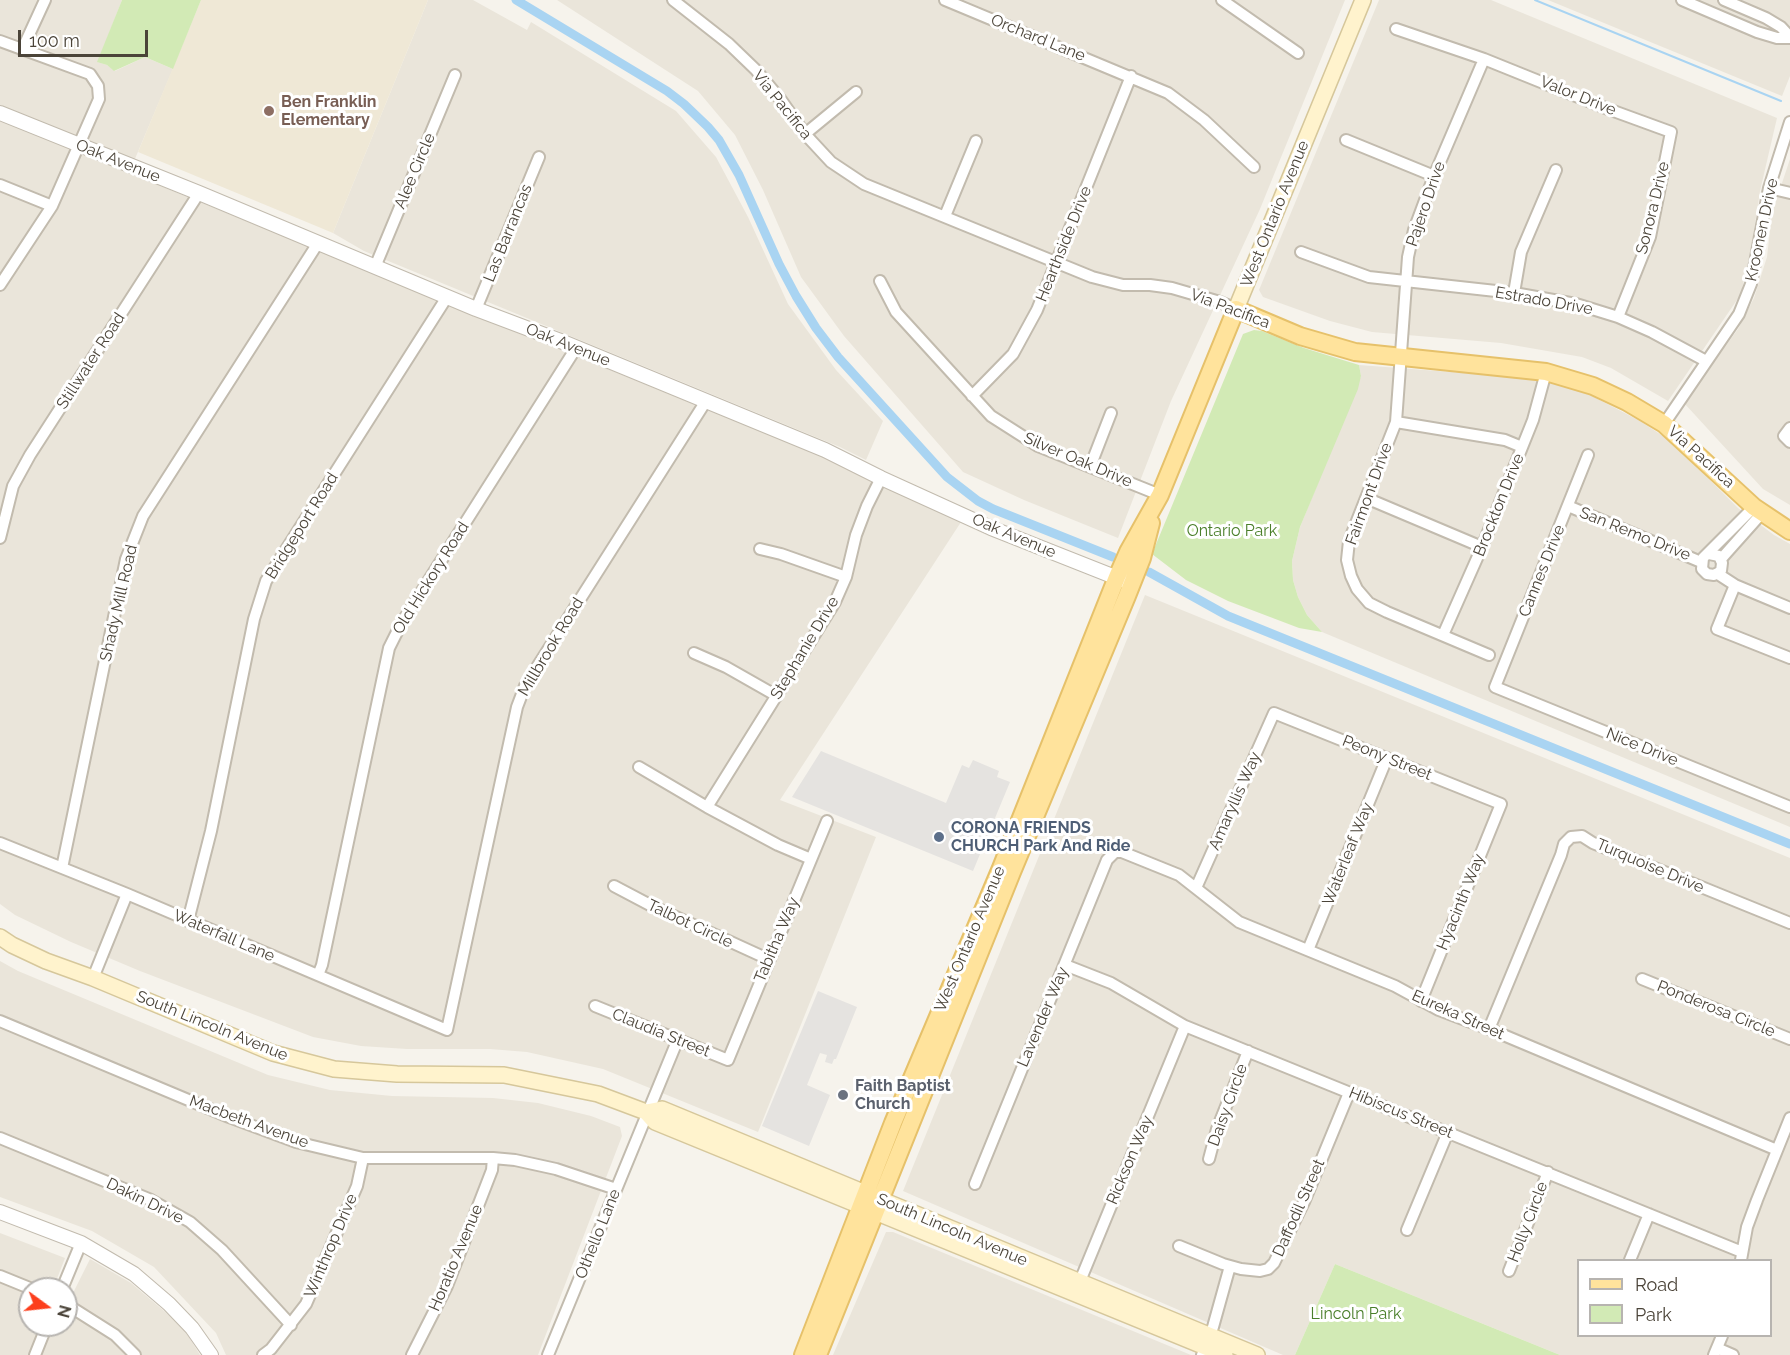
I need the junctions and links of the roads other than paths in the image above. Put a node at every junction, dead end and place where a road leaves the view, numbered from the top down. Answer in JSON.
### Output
{"nodes":[{"id":1,"x":45,"y":0,"type":"edge"},
{"id":2,"x":673,"y":0,"type":"edge"},
{"id":3,"x":945,"y":0,"type":"edge"},
{"id":4,"x":1222,"y":0,"type":"edge"},
{"id":5,"x":1363,"y":0,"type":"edge"},
{"id":6,"x":1682,"y":0,"type":"edge"},
{"id":7,"x":1724,"y":0,"type":"edge"},
{"id":8,"x":1396,"y":29,"type":"dead end"},
{"id":9,"x":1790,"y":37,"type":"edge"},
{"id":10,"x":0,"y":41,"type":"edge"},
{"id":11,"x":22,"y":50,"type":"junction"},
{"id":12,"x":1299,"y":53,"type":"dead end"},
{"id":13,"x":1484,"y":59,"type":"junction"},
{"id":14,"x":455,"y":75,"type":"dead end"},
{"id":15,"x":1131,"y":76,"type":"junction"},
{"id":16,"x":856,"y":92,"type":"dead end"},
{"id":17,"x":0,"y":113,"type":"edge"},
{"id":18,"x":1790,"y":122,"type":"edge"},
{"id":19,"x":1671,"y":132,"type":"joint"},
{"id":20,"x":804,"y":134,"type":"junction"},
{"id":21,"x":1346,"y":140,"type":"dead end"},
{"id":22,"x":976,"y":141,"type":"dead end"},
{"id":23,"x":79,"y":145,"type":"junction"},
{"id":24,"x":539,"y":157,"type":"dead end"},
{"id":25,"x":1254,"y":167,"type":"dead end"},
{"id":26,"x":1556,"y":170,"type":"dead end"},
{"id":27,"x":1434,"y":176,"type":"junction"},
{"id":28,"x":0,"y":185,"type":"edge"},
{"id":29,"x":1769,"y":188,"type":"junction"},
{"id":30,"x":199,"y":193,"type":"junction"},
{"id":31,"x":1790,"y":193,"type":"edge"},
{"id":32,"x":52,"y":206,"type":"junction"},
{"id":33,"x":945,"y":216,"type":"junction"},
{"id":34,"x":318,"y":243,"type":"junction"},
{"id":35,"x":1301,"y":252,"type":"dead end"},
{"id":36,"x":1056,"y":262,"type":"junction"},
{"id":37,"x":375,"y":267,"type":"junction"},
{"id":38,"x":880,"y":280,"type":"dead end"},
{"id":39,"x":1408,"y":282,"type":"junction"},
{"id":40,"x":0,"y":285,"type":"edge"},
{"id":41,"x":1514,"y":293,"type":"junction"},
{"id":42,"x":447,"y":297,"type":"junction"},
{"id":43,"x":476,"y":309,"type":"junction"},
{"id":44,"x":1236,"y":309,"type":"junction"},
{"id":45,"x":1618,"y":317,"type":"junction"},
{"id":46,"x":576,"y":348,"type":"junction"},
{"id":47,"x":1400,"y":357,"type":"junction"},
{"id":48,"x":1706,"y":361,"type":"junction"},
{"id":49,"x":1546,"y":372,"type":"junction"},
{"id":50,"x":972,"y":396,"type":"junction"},
{"id":51,"x":706,"y":401,"type":"junction"},
{"id":52,"x":1111,"y":413,"type":"dead end"},
{"id":53,"x":1396,"y":422,"type":"junction"},
{"id":54,"x":1664,"y":424,"type":"junction"},
{"id":55,"x":1522,"y":447,"type":"junction"},
{"id":56,"x":1588,"y":455,"type":"dead end"},
{"id":57,"x":1090,"y":467,"type":"junction"},
{"id":58,"x":881,"y":478,"type":"junction"},
{"id":59,"x":1160,"y":495,"type":"junction"},
{"id":60,"x":1366,"y":498,"type":"junction"},
{"id":61,"x":1568,"y":506,"type":"junction"},
{"id":62,"x":1758,"y":510,"type":"junction"},
{"id":63,"x":1790,"y":531,"type":"edge"},
{"id":64,"x":0,"y":538,"type":"edge"},
{"id":65,"x":1482,"y":547,"type":"junction"},
{"id":66,"x":760,"y":549,"type":"dead end"},
{"id":67,"x":1705,"y":558,"type":"junction"},
{"id":68,"x":1721,"y":559,"type":"junction"},
{"id":69,"x":1718,"y":574,"type":"junction"},
{"id":70,"x":846,"y":577,"type":"junction"},
{"id":71,"x":1125,"y":580,"type":"junction"},
{"id":72,"x":1735,"y":585,"type":"junction"},
{"id":73,"x":1790,"y":608,"type":"edge"},
{"id":74,"x":1443,"y":635,"type":"junction"},
{"id":75,"x":694,"y":653,"type":"dead end"},
{"id":76,"x":1490,"y":655,"type":"dead end"},
{"id":77,"x":1790,"y":658,"type":"edge"},
{"id":78,"x":1495,"y":687,"type":"joint"},
{"id":79,"x":777,"y":696,"type":"junction"},
{"id":80,"x":1274,"y":713,"type":"joint"},
{"id":81,"x":1387,"y":758,"type":"junction"},
{"id":82,"x":639,"y":766,"type":"dead end"},
{"id":83,"x":1501,"y":804,"type":"joint"},
{"id":84,"x":707,"y":807,"type":"junction"},
{"id":85,"x":1790,"y":807,"type":"edge"},
{"id":86,"x":827,"y":821,"type":"dead end"},
{"id":87,"x":0,"y":843,"type":"edge"},
{"id":88,"x":1115,"y":852,"type":"joint"},
{"id":89,"x":811,"y":859,"type":"junction"},
{"id":90,"x":62,"y":868,"type":"junction"},
{"id":91,"x":614,"y":886,"type":"dead end"},
{"id":92,"x":1196,"y":888,"type":"junction"},
{"id":93,"x":127,"y":894,"type":"junction"},
{"id":94,"x":188,"y":921,"type":"junction"},
{"id":95,"x":1790,"y":923,"type":"edge"},
{"id":96,"x":0,"y":937,"type":"edge"},
{"id":97,"x":1308,"y":950,"type":"junction"},
{"id":98,"x":768,"y":959,"type":"junction"},
{"id":99,"x":1065,"y":965,"type":"junction"},
{"id":100,"x":318,"y":975,"type":"junction"},
{"id":101,"x":93,"y":978,"type":"junction"},
{"id":102,"x":1641,"y":979,"type":"dead end"},
{"id":103,"x":1421,"y":1001,"type":"junction"},
{"id":104,"x":595,"y":1006,"type":"dead end"},
{"id":105,"x":0,"y":1021,"type":"edge"},
{"id":106,"x":1185,"y":1026,"type":"junction"},
{"id":107,"x":1490,"y":1029,"type":"junction"},
{"id":108,"x":447,"y":1030,"type":"joint"},
{"id":109,"x":678,"y":1039,"type":"junction"},
{"id":110,"x":1790,"y":1039,"type":"edge"},
{"id":111,"x":1248,"y":1051,"type":"junction"},
{"id":112,"x":728,"y":1060,"type":"joint"},
{"id":113,"x":1349,"y":1093,"type":"junction"},
{"id":114,"x":646,"y":1112,"type":"junction"},
{"id":115,"x":1790,"y":1119,"type":"edge"},
{"id":116,"x":1448,"y":1132,"type":"junction"},
{"id":117,"x":0,"y":1138,"type":"edge"},
{"id":118,"x":1778,"y":1150,"type":"junction"},
{"id":119,"x":363,"y":1158,"type":"junction"},
{"id":120,"x":494,"y":1158,"type":"junction"},
{"id":121,"x":1209,"y":1159,"type":"dead end"},
{"id":122,"x":1548,"y":1172,"type":"junction"},
{"id":123,"x":975,"y":1184,"type":"dead end"},
{"id":124,"x":616,"y":1190,"type":"junction"},
{"id":125,"x":870,"y":1203,"type":"junction"},
{"id":126,"x":0,"y":1212,"type":"edge"},
{"id":127,"x":1649,"y":1214,"type":"junction"},
{"id":128,"x":1407,"y":1230,"type":"dead end"},
{"id":129,"x":81,"y":1243,"type":"junction"},
{"id":130,"x":1179,"y":1246,"type":"dead end"},
{"id":131,"x":1741,"y":1256,"type":"edge"},
{"id":132,"x":1630,"y":1259,"type":"edge"},
{"id":133,"x":1230,"y":1266,"type":"junction"},
{"id":134,"x":1509,"y":1271,"type":"dead end"},
{"id":135,"x":0,"y":1276,"type":"edge"},
{"id":136,"x":67,"y":1277,"type":"edge"},
{"id":137,"x":18,"y":1283,"type":"edge"},
{"id":138,"x":1077,"y":1288,"type":"junction"},
{"id":139,"x":78,"y":1312,"type":"edge"},
{"id":140,"x":291,"y":1324,"type":"junction"},
{"id":141,"x":42,"y":1337,"type":"edge"},
{"id":142,"x":1721,"y":1337,"type":"edge"},
{"id":143,"x":1206,"y":1346,"type":"edge"},
{"id":144,"x":1715,"y":1352,"type":"edge"},
{"id":145,"x":35,"y":1355,"type":"edge"},
{"id":146,"x":135,"y":1355,"type":"edge"},
{"id":147,"x":211,"y":1355,"type":"edge"},
{"id":148,"x":263,"y":1355,"type":"edge"},
{"id":149,"x":412,"y":1355,"type":"edge"},
{"id":150,"x":548,"y":1355,"type":"edge"},
{"id":151,"x":803,"y":1355,"type":"edge"},
{"id":152,"x":818,"y":1355,"type":"edge"},
{"id":153,"x":1225,"y":1355,"type":"edge"},
{"id":154,"x":1257,"y":1355,"type":"edge"},
{"id":155,"x":1733,"y":1355,"type":"edge"}],
"edges":[{"from":1,"to":11,"type":"street"},
{"from":2,"to":20,"type":"street","name":"Via Pacifica"},
{"from":3,"to":15,"type":"street","name":"Orchard Lane"},
{"from":4,"to":12,"type":"street"},
{"from":5,"to":44,"type":"main road","name":"West Ontario Avenue"},
{"from":6,"to":9,"type":"street"},
{"from":7,"to":9,"type":"street"},
{"from":8,"to":13,"type":"street","name":"Valor Drive"},
{"from":10,"to":11,"type":"street"},
{"from":11,"to":23,"type":"street"},
{"from":13,"to":19,"type":"street","name":"Valor Drive"},
{"from":13,"to":27,"type":"street","name":"Pajero Drive"},
{"from":14,"to":37,"type":"street","name":"Alee Circle"},
{"from":15,"to":25,"type":"street","name":"Orchard Lane"},
{"from":15,"to":36,"type":"street","name":"Hearthside Drive"},
{"from":16,"to":20,"type":"street"},
{"from":17,"to":23,"type":"street","name":"Oak Avenue"},
{"from":18,"to":29,"type":"street","name":"Kroonen Drive"},
{"from":19,"to":45,"type":"street","name":"Sonora Drive"},
{"from":20,"to":33,"type":"street","name":"Via Pacifica"},
{"from":21,"to":27,"type":"street"},
{"from":22,"to":33,"type":"street"},
{"from":23,"to":30,"type":"street","name":"Oak Avenue"},
{"from":23,"to":32,"type":"street"},
{"from":24,"to":43,"type":"street","name":"Las Barrancas"},
{"from":26,"to":41,"type":"street"},
{"from":27,"to":39,"type":"street","name":"Pajero Drive"},
{"from":28,"to":32,"type":"street"},
{"from":29,"to":31,"type":"street"},
{"from":29,"to":48,"type":"street","name":"Kroonen Drive"},
{"from":30,"to":34,"type":"street","name":"Oak Avenue"},
{"from":30,"to":64,"type":"street","name":"Stillwater Road"},
{"from":32,"to":40,"type":"street"},
{"from":33,"to":36,"type":"street","name":"Via Pacifica"},
{"from":34,"to":37,"type":"street","name":"Oak Avenue"},
{"from":34,"to":90,"type":"street","name":"Shady Mill Road"},
{"from":35,"to":39,"type":"street","name":"Estrado Drive"},
{"from":36,"to":44,"type":"street","name":"Via Pacifica"},
{"from":36,"to":50,"type":"street","name":"Hearthside Drive"},
{"from":37,"to":42,"type":"street","name":"Oak Avenue"},
{"from":38,"to":50,"type":"street","name":"Silver Oak Drive"},
{"from":39,"to":41,"type":"street","name":"Estrado Drive"},
{"from":39,"to":47,"type":"street","name":"Pajero Drive"},
{"from":41,"to":45,"type":"street","name":"Estrado Drive"},
{"from":42,"to":43,"type":"street","name":"Oak Avenue"},
{"from":42,"to":94,"type":"street","name":"Bridgeport Road"},
{"from":43,"to":46,"type":"street","name":"Oak Avenue"},
{"from":44,"to":47,"type":"main road","name":"Via Pacifica"},
{"from":44,"to":59,"type":"main road","name":"West Ontario Avenue"},
{"from":45,"to":48,"type":"street","name":"Estrado Drive"},
{"from":46,"to":51,"type":"street","name":"Oak Avenue"},
{"from":46,"to":100,"type":"street","name":"Old Hickory Road"},
{"from":47,"to":49,"type":"main road","name":"Via Pacifica"},
{"from":47,"to":53,"type":"street","name":"Fairmont Drive"},
{"from":48,"to":54,"type":"street","name":"Kroonen Drive"},
{"from":49,"to":54,"type":"main road","name":"Via Pacifica"},
{"from":49,"to":55,"type":"street","name":"Brockton Drive"},
{"from":50,"to":57,"type":"street","name":"Silver Oak Drive"},
{"from":51,"to":58,"type":"street","name":"Oak Avenue"},
{"from":51,"to":108,"type":"street","name":"Millbrook Road"},
{"from":52,"to":57,"type":"street"},
{"from":53,"to":55,"type":"street"},
{"from":53,"to":60,"type":"street","name":"Fairmont Drive"},
{"from":54,"to":62,"type":"main road","name":"Via Pacifica"},
{"from":55,"to":65,"type":"street","name":"Brockton Drive"},
{"from":56,"to":61,"type":"street","name":"Cannes Drive"},
{"from":57,"to":59,"type":"street","name":"Silver Oak Drive"},
{"from":58,"to":70,"type":"street","name":"Stephanie Drive"},
{"from":58,"to":71,"type":"street","name":"Oak Avenue"},
{"from":59,"to":71,"type":"main road","name":"West Ontario Avenue"},
{"from":60,"to":65,"type":"street"},
{"from":60,"to":74,"type":"street","name":"Fairmont Drive"},
{"from":61,"to":67,"type":"street","name":"San Remo Drive"},
{"from":61,"to":78,"type":"street","name":"Cannes Drive"},
{"from":62,"to":63,"type":"main road","name":"Via Pacifica"},
{"from":62,"to":67,"type":"street"},
{"from":62,"to":68,"type":"street"},
{"from":65,"to":74,"type":"street","name":"Brockton Drive"},
{"from":66,"to":70,"type":"street"},
{"from":67,"to":68,"type":"street"},
{"from":67,"to":69,"type":"street"},
{"from":68,"to":69,"type":"street"},
{"from":69,"to":72,"type":"street"},
{"from":70,"to":79,"type":"street","name":"Stephanie Drive"},
{"from":71,"to":125,"type":"main road","name":"West Ontario Avenue"},
{"from":72,"to":73,"type":"street"},
{"from":72,"to":77,"type":"street"},
{"from":74,"to":76,"type":"street","name":"Fairmont Drive"},
{"from":75,"to":79,"type":"street"},
{"from":78,"to":85,"type":"street","name":"Nice Drive"},
{"from":79,"to":84,"type":"street","name":"Stephanie Drive"},
{"from":80,"to":81,"type":"street","name":"Peony Street"},
{"from":80,"to":92,"type":"street","name":"Amaryllis Way"},
{"from":81,"to":83,"type":"street","name":"Peony Street"},
{"from":81,"to":97,"type":"street","name":"Waterleaf Way"},
{"from":82,"to":84,"type":"street"},
{"from":83,"to":103,"type":"street","name":"Hyacinth Way"},
{"from":84,"to":89,"type":"street"},
{"from":86,"to":89,"type":"street","name":"Tabitha Way"},
{"from":87,"to":90,"type":"street","name":"Waterfall Lane"},
{"from":88,"to":92,"type":"street","name":"Eureka Street"},
{"from":88,"to":99,"type":"street","name":"Lavender Way"},
{"from":89,"to":98,"type":"street","name":"Tabitha Way"},
{"from":90,"to":93,"type":"street","name":"Waterfall Lane"},
{"from":91,"to":98,"type":"street","name":"Talbot Circle"},
{"from":92,"to":97,"type":"street","name":"Eureka Street"},
{"from":93,"to":94,"type":"street","name":"Waterfall Lane"},
{"from":93,"to":101,"type":"street"},
{"from":94,"to":100,"type":"street","name":"Waterfall Lane"},
{"from":95,"to":107,"type":"street","name":"Turquoise Drive"},
{"from":96,"to":101,"type":"main road","name":"South Lincoln Avenue"},
{"from":97,"to":103,"type":"street","name":"Eureka Street"},
{"from":98,"to":112,"type":"street","name":"Tabitha Way"},
{"from":99,"to":106,"type":"street","name":"Hibiscus Street"},
{"from":99,"to":123,"type":"street","name":"Lavender Way"},
{"from":100,"to":108,"type":"street","name":"Waterfall Lane"},
{"from":101,"to":114,"type":"main road","name":"South Lincoln Avenue"},
{"from":102,"to":110,"type":"street","name":"Ponderosa Circle"},
{"from":103,"to":107,"type":"street","name":"Eureka Street"},
{"from":104,"to":109,"type":"street","name":"Claudia Street"},
{"from":105,"to":119,"type":"street","name":"Macbeth Avenue"},
{"from":106,"to":111,"type":"street","name":"Hibiscus Street"},
{"from":106,"to":138,"type":"street","name":"Rickson Way"},
{"from":107,"to":118,"type":"street","name":"Eureka Street"},
{"from":109,"to":112,"type":"street","name":"Claudia Street"},
{"from":109,"to":114,"type":"street","name":"Othello Lane"},
{"from":111,"to":113,"type":"street","name":"Hibiscus Street"},
{"from":111,"to":121,"type":"street","name":"Daisy Circle"},
{"from":113,"to":116,"type":"street","name":"Hibiscus Street"},
{"from":113,"to":133,"type":"street","name":"Daffodil Street"},
{"from":114,"to":124,"type":"street","name":"Othello Lane"},
{"from":114,"to":125,"type":"main road","name":"South Lincoln Avenue"},
{"from":115,"to":118,"type":"street"},
{"from":116,"to":122,"type":"street","name":"Hibiscus Street"},
{"from":116,"to":128,"type":"street"},
{"from":117,"to":140,"type":"street","name":"Dakin Drive"},
{"from":118,"to":131,"type":"street"},
{"from":119,"to":120,"type":"street","name":"Macbeth Avenue"},
{"from":119,"to":140,"type":"street","name":"Winthrop Drive"},
{"from":120,"to":124,"type":"street","name":"Macbeth Avenue"},
{"from":120,"to":149,"type":"street","name":"Horatio Avenue"},
{"from":122,"to":127,"type":"street","name":"Hibiscus Street"},
{"from":122,"to":134,"type":"street","name":"Holly Circle"},
{"from":124,"to":150,"type":"street","name":"Othello Lane"},
{"from":125,"to":138,"type":"main road","name":"South Lincoln Avenue"},
{"from":125,"to":151,"type":"main road","name":"West Ontario Avenue"},
{"from":125,"to":152,"type":"main road","name":"West Ontario Avenue"},
{"from":126,"to":129,"type":"street"},
{"from":127,"to":131,"type":"street","name":"Hibiscus Street"},
{"from":127,"to":132,"type":"street"},
{"from":129,"to":136,"type":"street"},
{"from":129,"to":147,"type":"street"},
{"from":130,"to":133,"type":"street","name":"Daffodil Street"},
{"from":133,"to":143,"type":"street"},
{"from":135,"to":137,"type":"street"},
{"from":138,"to":143,"type":"main road","name":"South Lincoln Avenue"},
{"from":139,"to":146,"type":"street"},
{"from":140,"to":148,"type":"street","name":"Winthrop Drive"},
{"from":141,"to":145,"type":"street"},
{"from":142,"to":144,"type":"street"},
{"from":143,"to":153,"type":"main road","name":"South Lincoln Avenue"},
{"from":143,"to":154,"type":"main road","name":"South Lincoln Avenue"},
{"from":144,"to":155,"type":"street"}]}
